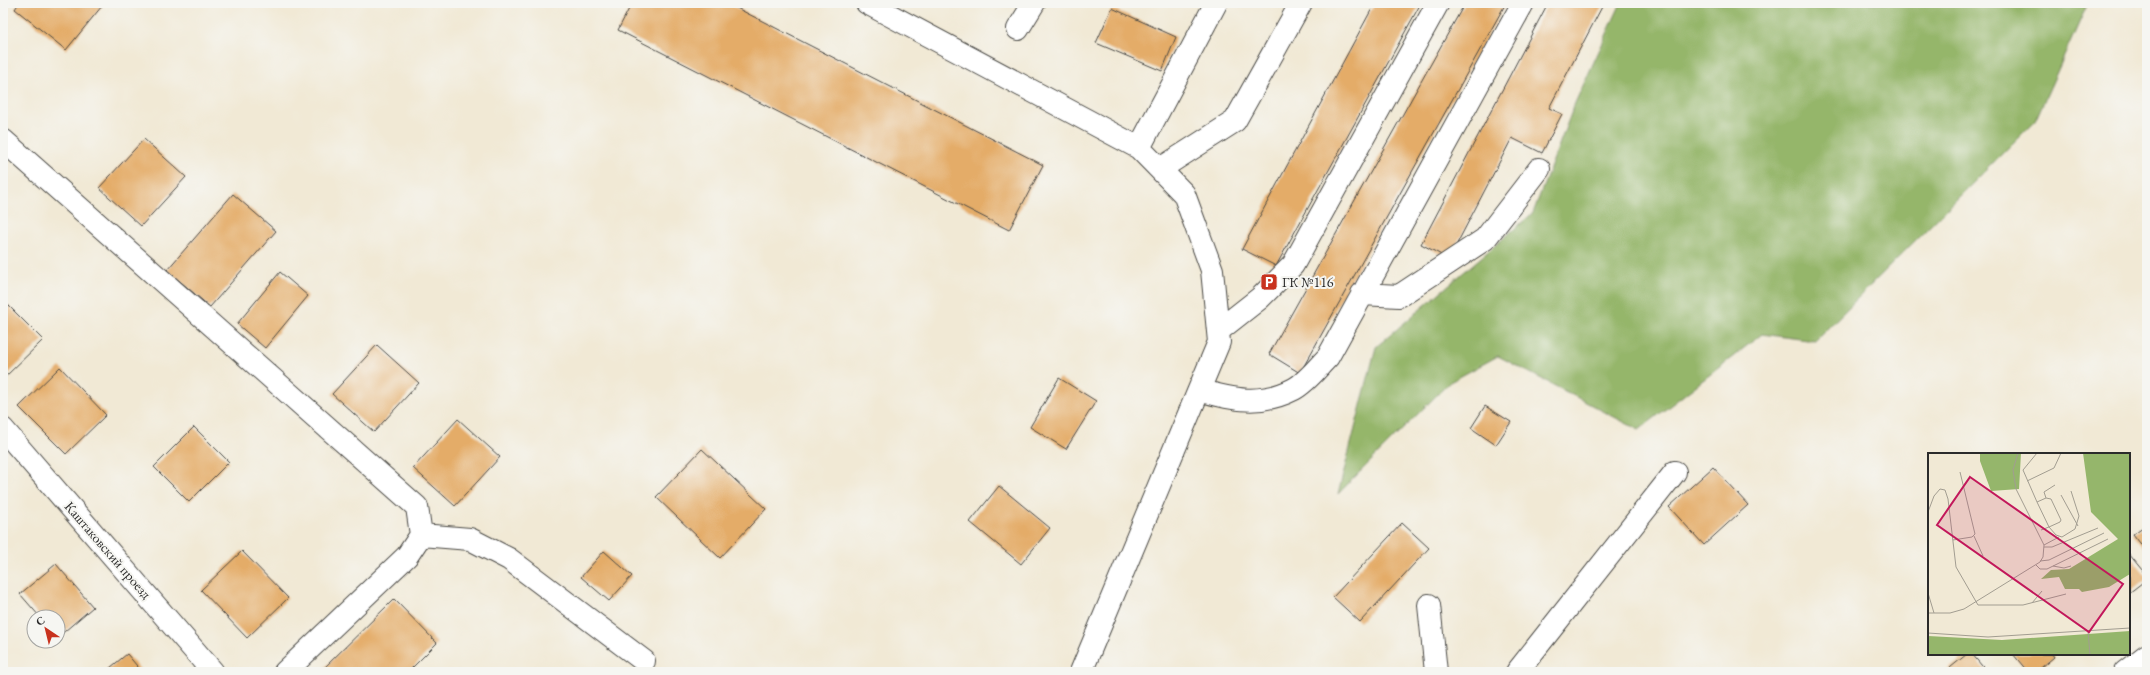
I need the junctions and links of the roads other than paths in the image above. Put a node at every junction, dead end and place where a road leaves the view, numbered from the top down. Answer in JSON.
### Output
{"nodes":[{"id":1,"x":867,"y":3,"type":"edge"},
{"id":2,"x":1034,"y":3,"type":"edge"},
{"id":3,"x":1216,"y":3,"type":"edge"},
{"id":4,"x":1301,"y":3,"type":"edge"},
{"id":5,"x":1438,"y":3,"type":"edge"},
{"id":6,"x":1523,"y":3,"type":"edge"},
{"id":7,"x":1018,"y":29,"type":"dead end"},
{"id":8,"x":3,"y":140,"type":"edge"},
{"id":9,"x":1139,"y":148,"type":"junction"},
{"id":10,"x":1160,"y":169,"type":"junction"},
{"id":11,"x":1539,"y":169,"type":"dead end"},
{"id":12,"x":1362,"y":294,"type":"junction"},
{"id":13,"x":1218,"y":331,"type":"junction"},
{"id":14,"x":1199,"y":390,"type":"junction"},
{"id":15,"x":3,"y":429,"type":"edge"},
{"id":16,"x":1675,"y":472,"type":"dead end"},
{"id":17,"x":421,"y":535,"type":"junction"},
{"id":18,"x":1429,"y":604,"type":"dead end"},
{"id":19,"x":2147,"y":654,"type":"edge"},
{"id":20,"x":644,"y":661,"type":"dead end"},
{"id":21,"x":2127,"y":671,"type":"edge"},
{"id":22,"x":213,"y":672,"type":"edge"},
{"id":23,"x":285,"y":672,"type":"edge"},
{"id":24,"x":1080,"y":672,"type":"edge"},
{"id":25,"x":1436,"y":672,"type":"edge"},
{"id":26,"x":1517,"y":672,"type":"edge"}],
"edges":[{"from":1,"to":9,"type":"street"},
{"from":2,"to":7,"type":"street"},
{"from":3,"to":9,"type":"street"},
{"from":4,"to":10,"type":"street"},
{"from":5,"to":13,"type":"street"},
{"from":6,"to":12,"type":"street"},
{"from":8,"to":17,"type":"street"},
{"from":9,"to":10,"type":"street"},
{"from":10,"to":13,"type":"street"},
{"from":11,"to":12,"type":"street"},
{"from":12,"to":14,"type":"street"},
{"from":13,"to":14,"type":"street"},
{"from":14,"to":24,"type":"street"},
{"from":15,"to":22,"type":"street","name":"Каштаковский проезд"},
{"from":16,"to":26,"type":"street"},
{"from":17,"to":20,"type":"street"},
{"from":17,"to":23,"type":"street"},
{"from":18,"to":25,"type":"street"},
{"from":19,"to":21,"type":"street"}]}
